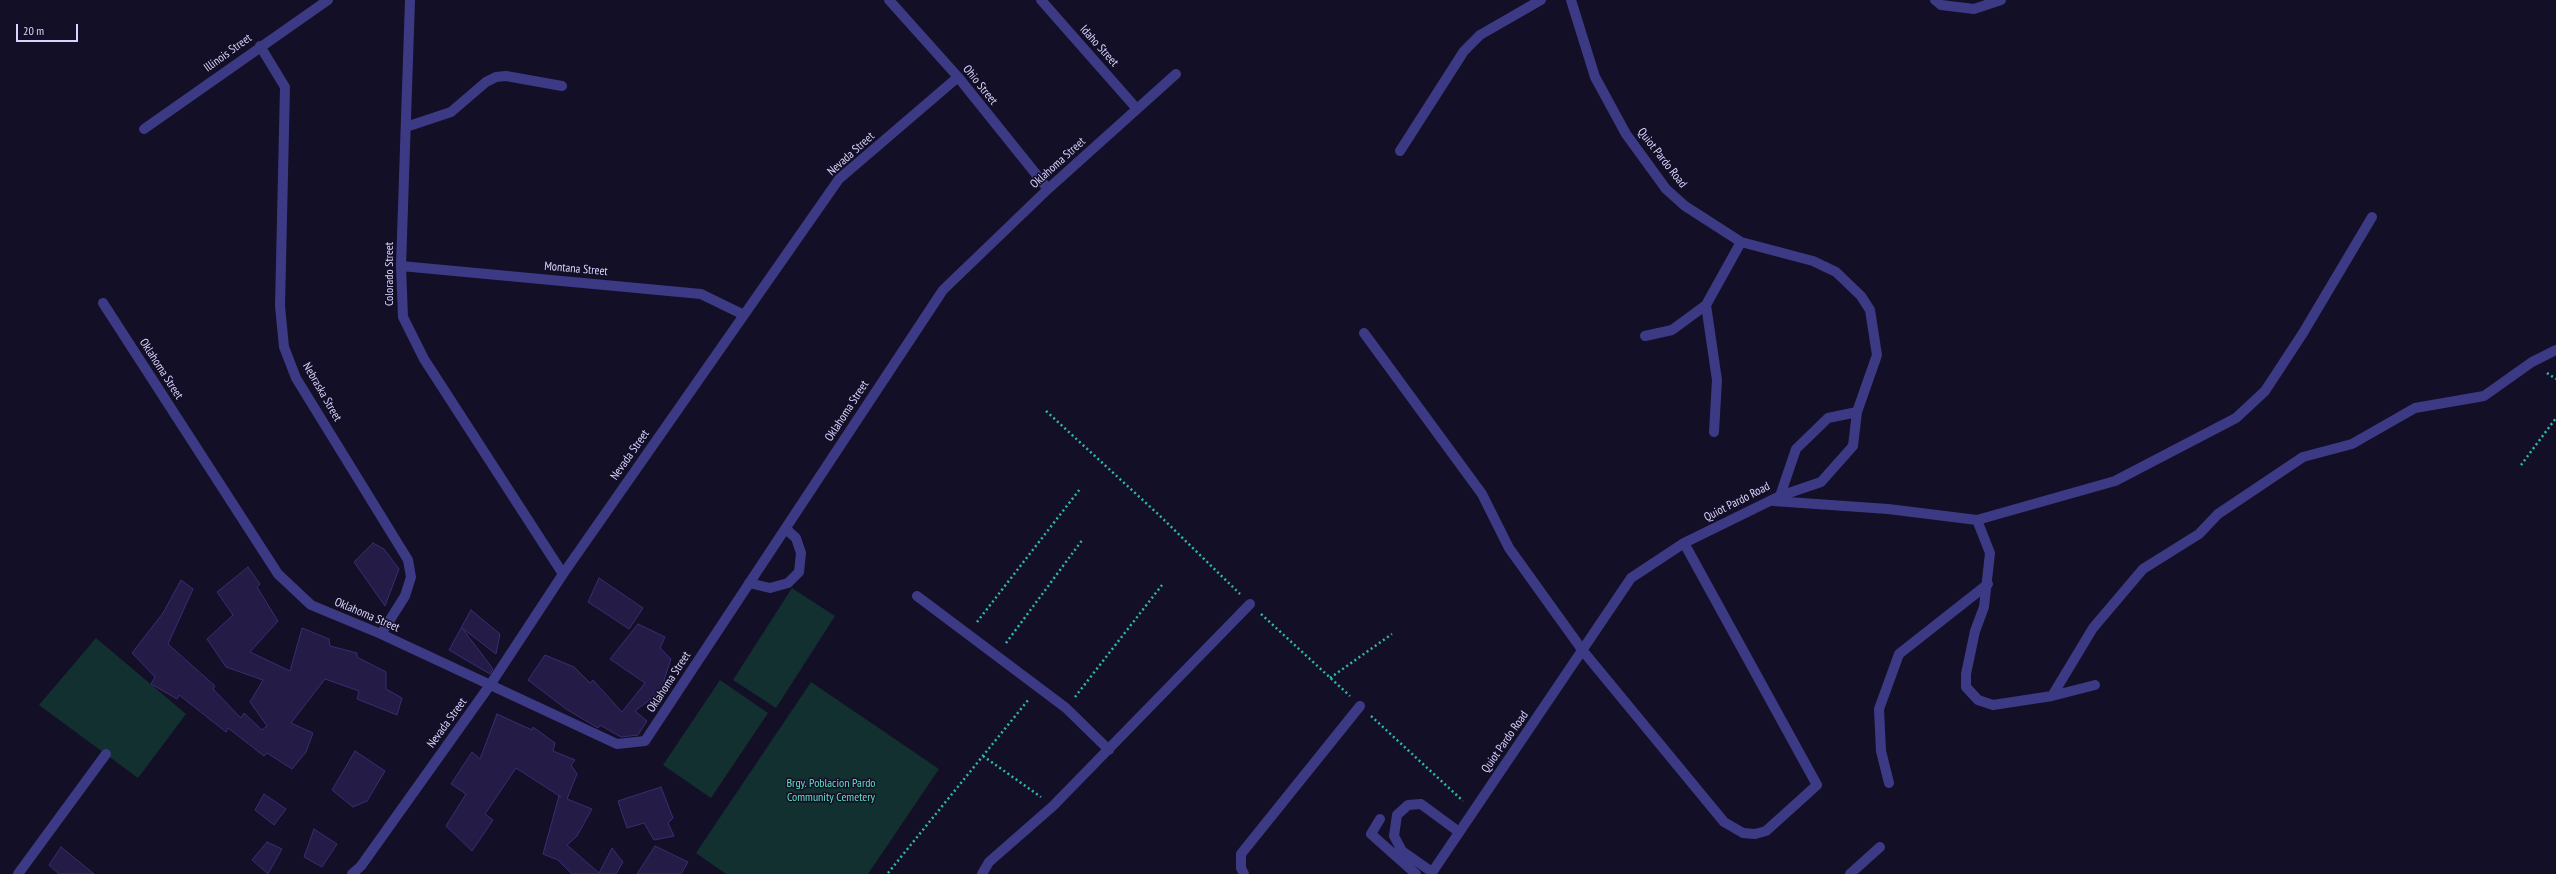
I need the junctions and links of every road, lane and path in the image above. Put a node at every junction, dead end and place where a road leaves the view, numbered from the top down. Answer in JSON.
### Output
{"nodes":[{"id":1,"x":328,"y":0,"type":"edge"},
{"id":2,"x":410,"y":0,"type":"edge"},
{"id":3,"x":889,"y":0,"type":"edge"},
{"id":4,"x":1041,"y":0,"type":"edge"},
{"id":5,"x":1541,"y":0,"type":"edge"},
{"id":6,"x":1571,"y":0,"type":"edge"},
{"id":7,"x":1935,"y":0,"type":"edge"},
{"id":8,"x":2001,"y":0,"type":"edge"},
{"id":9,"x":260,"y":46,"type":"junction"},
{"id":10,"x":1176,"y":74,"type":"dead end"},
{"id":11,"x":958,"y":78,"type":"junction"},
{"id":12,"x":562,"y":86,"type":"dead end"},
{"id":13,"x":1137,"y":108,"type":"junction"},
{"id":14,"x":406,"y":127,"type":"junction"},
{"id":15,"x":144,"y":129,"type":"dead end"},
{"id":16,"x":1400,"y":151,"type":"dead end"},
{"id":17,"x":1048,"y":189,"type":"junction"},
{"id":18,"x":2372,"y":217,"type":"dead end"},
{"id":19,"x":1741,"y":242,"type":"junction"},
{"id":20,"x":401,"y":266,"type":"junction"},
{"id":21,"x":103,"y":303,"type":"dead end"},
{"id":22,"x":1706,"y":305,"type":"junction"},
{"id":23,"x":744,"y":315,"type":"junction"},
{"id":24,"x":1364,"y":333,"type":"dead end"},
{"id":25,"x":1645,"y":336,"type":"dead end"},
{"id":26,"x":2556,"y":350,"type":"edge"},
{"id":27,"x":1046,"y":411,"type":"dead end"},
{"id":28,"x":1857,"y":412,"type":"junction"},
{"id":29,"x":2556,"y":418,"type":"edge"},
{"id":30,"x":1714,"y":432,"type":"dead end"},
{"id":31,"x":2522,"y":465,"type":"dead end"},
{"id":32,"x":1080,"y":489,"type":"dead end"},
{"id":33,"x":1777,"y":499,"type":"junction"},
{"id":34,"x":1977,"y":520,"type":"junction"},
{"id":35,"x":786,"y":529,"type":"junction"},
{"id":36,"x":1083,"y":539,"type":"dead end"},
{"id":37,"x":1684,"y":543,"type":"junction"},
{"id":38,"x":563,"y":574,"type":"junction"},
{"id":39,"x":749,"y":584,"type":"junction"},
{"id":40,"x":1988,"y":584,"type":"junction"},
{"id":41,"x":1162,"y":585,"type":"dead end"},
{"id":42,"x":916,"y":596,"type":"dead end"},
{"id":43,"x":1250,"y":604,"type":"joint"},
{"id":44,"x":381,"y":634,"type":"junction"},
{"id":45,"x":1392,"y":634,"type":"dead end"},
{"id":46,"x":967,"y":635,"type":"junction"},
{"id":47,"x":1583,"y":652,"type":"junction"},
{"id":48,"x":996,"y":657,"type":"junction"},
{"id":49,"x":1330,"y":678,"type":"dead end"},
{"id":50,"x":490,"y":685,"type":"junction"},
{"id":51,"x":2095,"y":685,"type":"dead end"},
{"id":52,"x":1038,"y":688,"type":"junction"},
{"id":53,"x":2052,"y":696,"type":"junction"},
{"id":54,"x":1360,"y":706,"type":"dead end"},
{"id":55,"x":1066,"y":708,"type":"junction"},
{"id":56,"x":1109,"y":750,"type":"junction"},
{"id":57,"x":106,"y":754,"type":"dead end"},
{"id":58,"x":983,"y":756,"type":"junction"},
{"id":59,"x":1889,"y":783,"type":"dead end"},
{"id":60,"x":1053,"y":806,"type":"junction"},
{"id":61,"x":1380,"y":819,"type":"dead end"},
{"id":62,"x":1459,"y":832,"type":"junction"},
{"id":63,"x":1880,"y":847,"type":"dead end"},
{"id":64,"x":1404,"y":870,"type":"edge"},
{"id":65,"x":888,"y":873,"type":"dead end"},
{"id":66,"x":1432,"y":873,"type":"edge"},
{"id":67,"x":18,"y":874,"type":"edge"},
{"id":68,"x":352,"y":874,"type":"edge"},
{"id":69,"x":982,"y":874,"type":"edge"},
{"id":70,"x":1244,"y":874,"type":"edge"},
{"id":71,"x":1416,"y":874,"type":"edge"},
{"id":72,"x":1850,"y":874,"type":"edge"}],
"edges":[{"from":1,"to":9,"type":"street","name":"Illinois Street"},
{"from":2,"to":14,"type":"street","name":"Colorado Street"},
{"from":3,"to":11,"type":"street","name":"Ohio Street"},
{"from":4,"to":13,"type":"street","name":"Idaho Street"},
{"from":5,"to":16,"type":"street"},
{"from":6,"to":19,"type":"street","name":"Quiot Pardo Road"},
{"from":7,"to":8,"type":"street"},
{"from":9,"to":15,"type":"street","name":"Illinois Street"},
{"from":9,"to":44,"type":"street","name":"Nebraska Street"},
{"from":10,"to":13,"type":"street","name":"Oklahoma Street"},
{"from":11,"to":17,"type":"street","name":"Ohio Street"},
{"from":11,"to":23,"type":"street","name":"Nevada Street"},
{"from":12,"to":14,"type":"street"},
{"from":13,"to":17,"type":"street","name":"Oklahoma Street"},
{"from":14,"to":20,"type":"street","name":"Colorado Street"},
{"from":17,"to":35,"type":"street","name":"Oklahoma Street"},
{"from":18,"to":34,"type":"street"},
{"from":19,"to":22,"type":"street"},
{"from":19,"to":28,"type":"street","name":"Quiot Pardo Road"},
{"from":20,"to":23,"type":"street","name":"Montana Street"},
{"from":20,"to":38,"type":"street","name":"Colorado Street"},
{"from":21,"to":44,"type":"street","name":"Oklahoma Street"},
{"from":22,"to":25,"type":"street"},
{"from":22,"to":30,"type":"street"},
{"from":23,"to":38,"type":"street","name":"Nevada Street"},
{"from":24,"to":47,"type":"street"},
{"from":26,"to":53,"type":"street"},
{"from":27,"to":43,"type":"path"},
{"from":28,"to":33,"type":"street","name":"Quiot Pardo Road"},
{"from":28,"to":33,"type":"street"},
{"from":29,"to":31,"type":"path"},
{"from":32,"to":46,"type":"path"},
{"from":33,"to":34,"type":"street"},
{"from":33,"to":37,"type":"street","name":"Quiot Pardo Road"},
{"from":34,"to":40,"type":"street"},
{"from":35,"to":39,"type":"street","name":"Oklahoma Street"},
{"from":35,"to":39,"type":"street"},
{"from":36,"to":48,"type":"path"},
{"from":37,"to":47,"type":"street","name":"Quiot Pardo Road"},
{"from":37,"to":47,"type":"street"},
{"from":38,"to":50,"type":"street","name":"Nevada Street"},
{"from":39,"to":50,"type":"street","name":"Oklahoma Street"},
{"from":40,"to":53,"type":"street"},
{"from":40,"to":59,"type":"street"},
{"from":41,"to":55,"type":"path"},
{"from":42,"to":46,"type":"street"},
{"from":43,"to":56,"type":"street"},
{"from":44,"to":50,"type":"street","name":"Oklahoma Street"},
{"from":45,"to":49,"type":"path"},
{"from":46,"to":48,"type":"street"},
{"from":47,"to":62,"type":"street","name":"Quiot Pardo Road"},
{"from":48,"to":52,"type":"street"},
{"from":50,"to":68,"type":"street","name":"Nevada Street"},
{"from":51,"to":53,"type":"street"},
{"from":52,"to":55,"type":"street"},
{"from":52,"to":58,"type":"path"},
{"from":54,"to":70,"type":"street"},
{"from":55,"to":56,"type":"street"},
{"from":56,"to":60,"type":"street"},
{"from":57,"to":67,"type":"street"},
{"from":58,"to":60,"type":"path"},
{"from":58,"to":65,"type":"path"},
{"from":60,"to":69,"type":"street"},
{"from":61,"to":64,"type":"street"},
{"from":62,"to":66,"type":"street","name":"Quiot Pardo Road"},
{"from":62,"to":66,"type":"street"},
{"from":63,"to":72,"type":"street"},
{"from":64,"to":71,"type":"street"}]}
